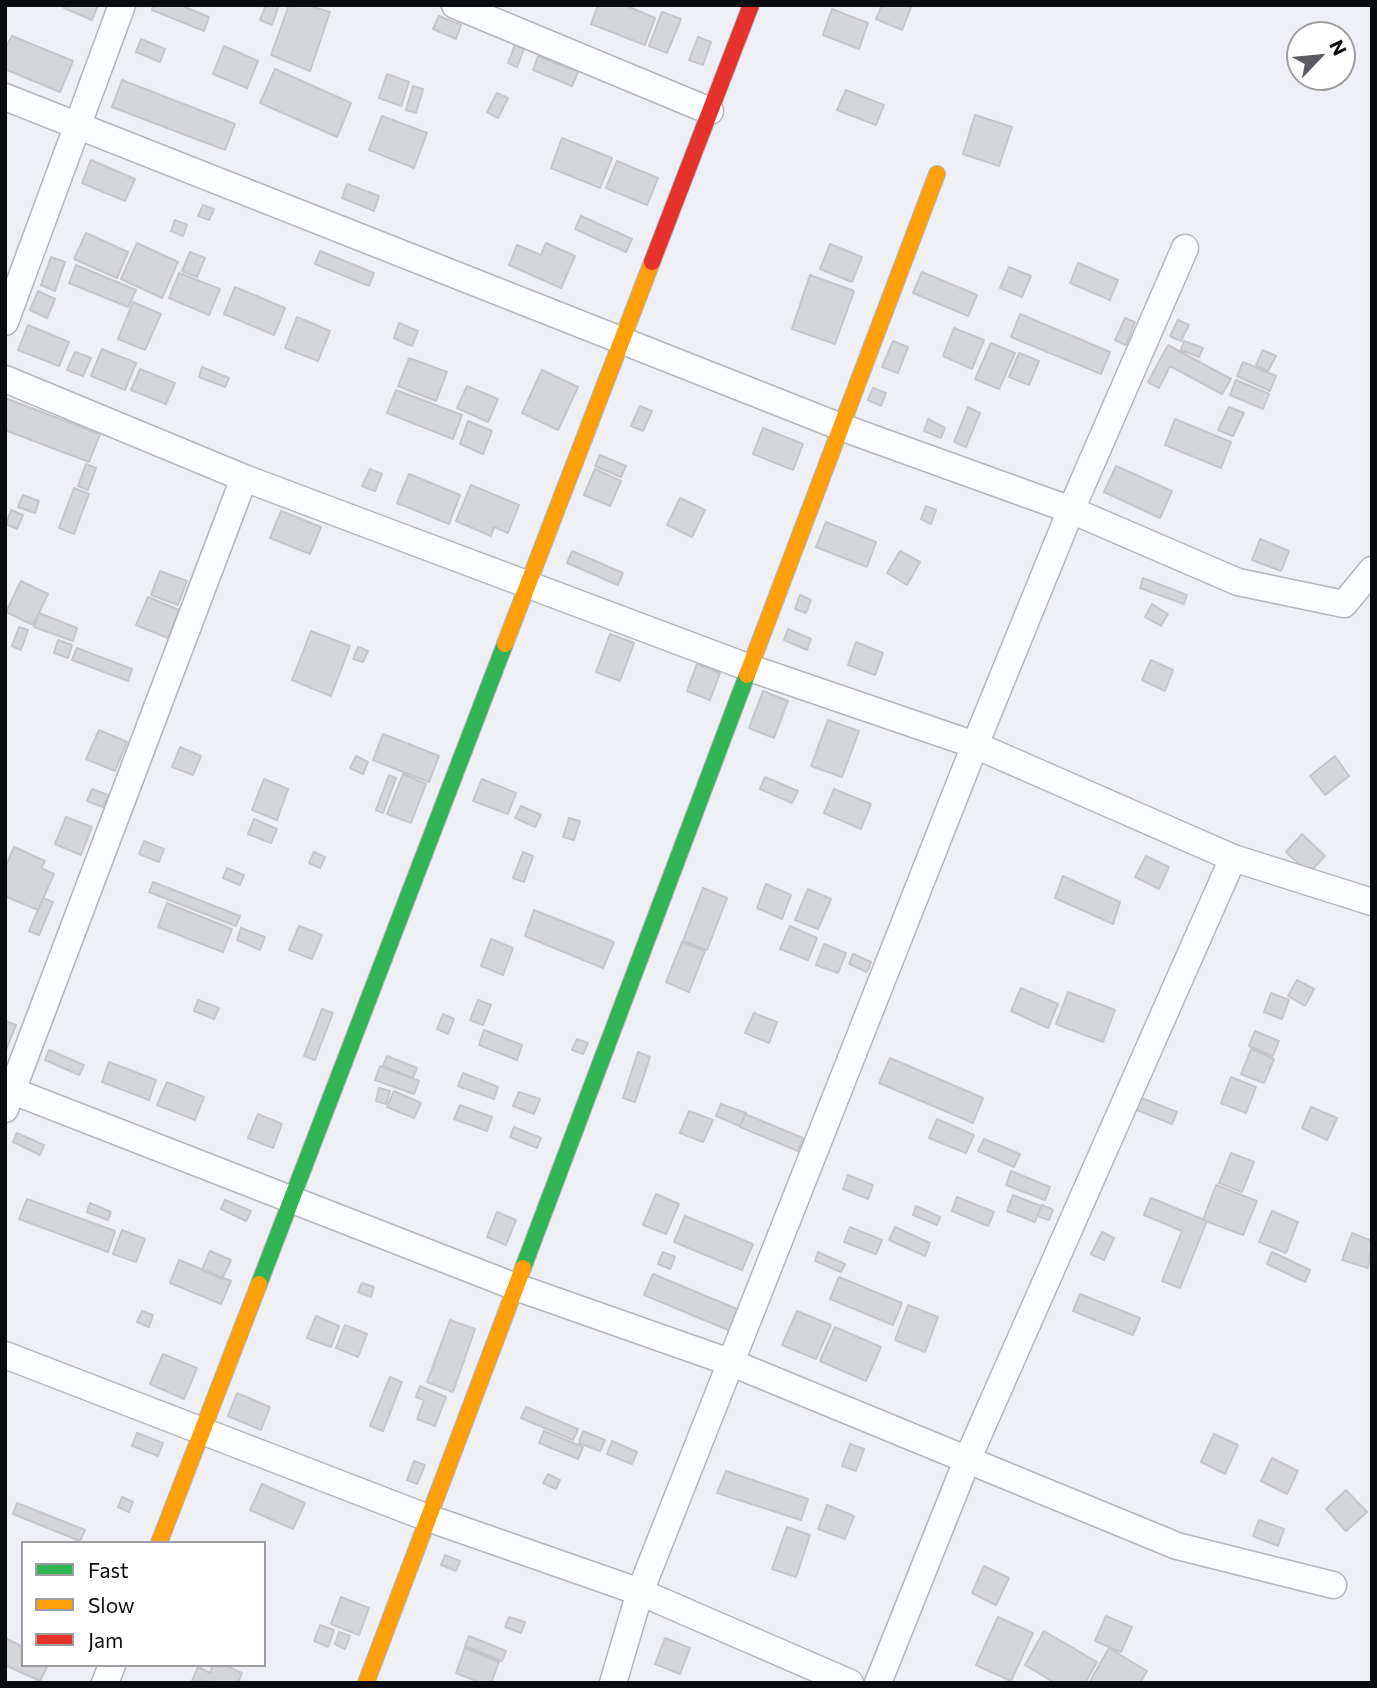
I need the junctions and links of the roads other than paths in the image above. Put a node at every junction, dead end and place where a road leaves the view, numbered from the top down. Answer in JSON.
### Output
{"nodes":[{"id":1,"x":122,"y":5,"type":"edge"},
{"id":2,"x":455,"y":5,"type":"edge"},
{"id":3,"x":751,"y":5,"type":"edge"},
{"id":4,"x":5,"y":97,"type":"edge"},
{"id":5,"x":710,"y":110,"type":"junction"},
{"id":6,"x":76,"y":125,"type":"junction"},
{"id":7,"x":937,"y":174,"type":"dead end"},
{"id":8,"x":1185,"y":248,"type":"dead end"},
{"id":9,"x":5,"y":322,"type":"edge"},
{"id":10,"x":621,"y":342,"type":"junction"},
{"id":11,"x":5,"y":379,"type":"edge"},
{"id":12,"x":841,"y":427,"type":"junction"},
{"id":13,"x":244,"y":478,"type":"junction"},
{"id":14,"x":1071,"y":510,"type":"junction"},
{"id":15,"x":1372,"y":570,"type":"edge"},
{"id":16,"x":528,"y":584,"type":"junction"},
{"id":17,"x":750,"y":668,"type":"junction"},
{"id":18,"x":975,"y":745,"type":"junction"},
{"id":19,"x":1233,"y":858,"type":"junction"},
{"id":20,"x":1372,"y":902,"type":"edge"},
{"id":21,"x":7,"y":1096,"type":"edge"},
{"id":22,"x":290,"y":1200,"type":"junction"},
{"id":23,"x":516,"y":1287,"type":"junction"},
{"id":24,"x":5,"y":1355,"type":"edge"},
{"id":25,"x":732,"y":1363,"type":"junction"},
{"id":26,"x":202,"y":1431,"type":"junction"},
{"id":27,"x":968,"y":1458,"type":"junction"},
{"id":28,"x":428,"y":1518,"type":"junction"},
{"id":29,"x":160,"y":1541,"type":"edge"},
{"id":30,"x":1334,"y":1585,"type":"dead end"},
{"id":31,"x":640,"y":1592,"type":"junction"},
{"id":32,"x":366,"y":1683,"type":"edge"},
{"id":33,"x":612,"y":1683,"type":"edge"},
{"id":34,"x":850,"y":1683,"type":"edge"},
{"id":35,"x":878,"y":1683,"type":"edge"}],
"edges":[{"from":1,"to":6,"type":"street"},
{"from":2,"to":5,"type":"street"},
{"from":3,"to":5,"type":"street"},
{"from":4,"to":6,"type":"street"},
{"from":5,"to":10,"type":"street"},
{"from":6,"to":9,"type":"street"},
{"from":6,"to":10,"type":"street"},
{"from":7,"to":12,"type":"street"},
{"from":8,"to":14,"type":"street"},
{"from":10,"to":12,"type":"street"},
{"from":10,"to":16,"type":"street"},
{"from":11,"to":13,"type":"street"},
{"from":12,"to":14,"type":"street"},
{"from":12,"to":17,"type":"street"},
{"from":13,"to":16,"type":"street"},
{"from":13,"to":21,"type":"street"},
{"from":14,"to":15,"type":"street"},
{"from":14,"to":18,"type":"street"},
{"from":16,"to":17,"type":"street"},
{"from":16,"to":22,"type":"street"},
{"from":17,"to":18,"type":"street"},
{"from":17,"to":23,"type":"street"},
{"from":18,"to":19,"type":"street"},
{"from":18,"to":25,"type":"street"},
{"from":19,"to":20,"type":"street"},
{"from":19,"to":27,"type":"street"},
{"from":21,"to":22,"type":"street"},
{"from":22,"to":23,"type":"street"},
{"from":22,"to":26,"type":"street"},
{"from":23,"to":25,"type":"street"},
{"from":23,"to":28,"type":"street"},
{"from":24,"to":26,"type":"street"},
{"from":25,"to":27,"type":"street"},
{"from":25,"to":31,"type":"street"},
{"from":26,"to":28,"type":"street"},
{"from":26,"to":29,"type":"street"},
{"from":27,"to":30,"type":"street"},
{"from":27,"to":35,"type":"street"},
{"from":28,"to":31,"type":"street"},
{"from":28,"to":32,"type":"street"},
{"from":31,"to":33,"type":"street"},
{"from":31,"to":34,"type":"street"}]}
